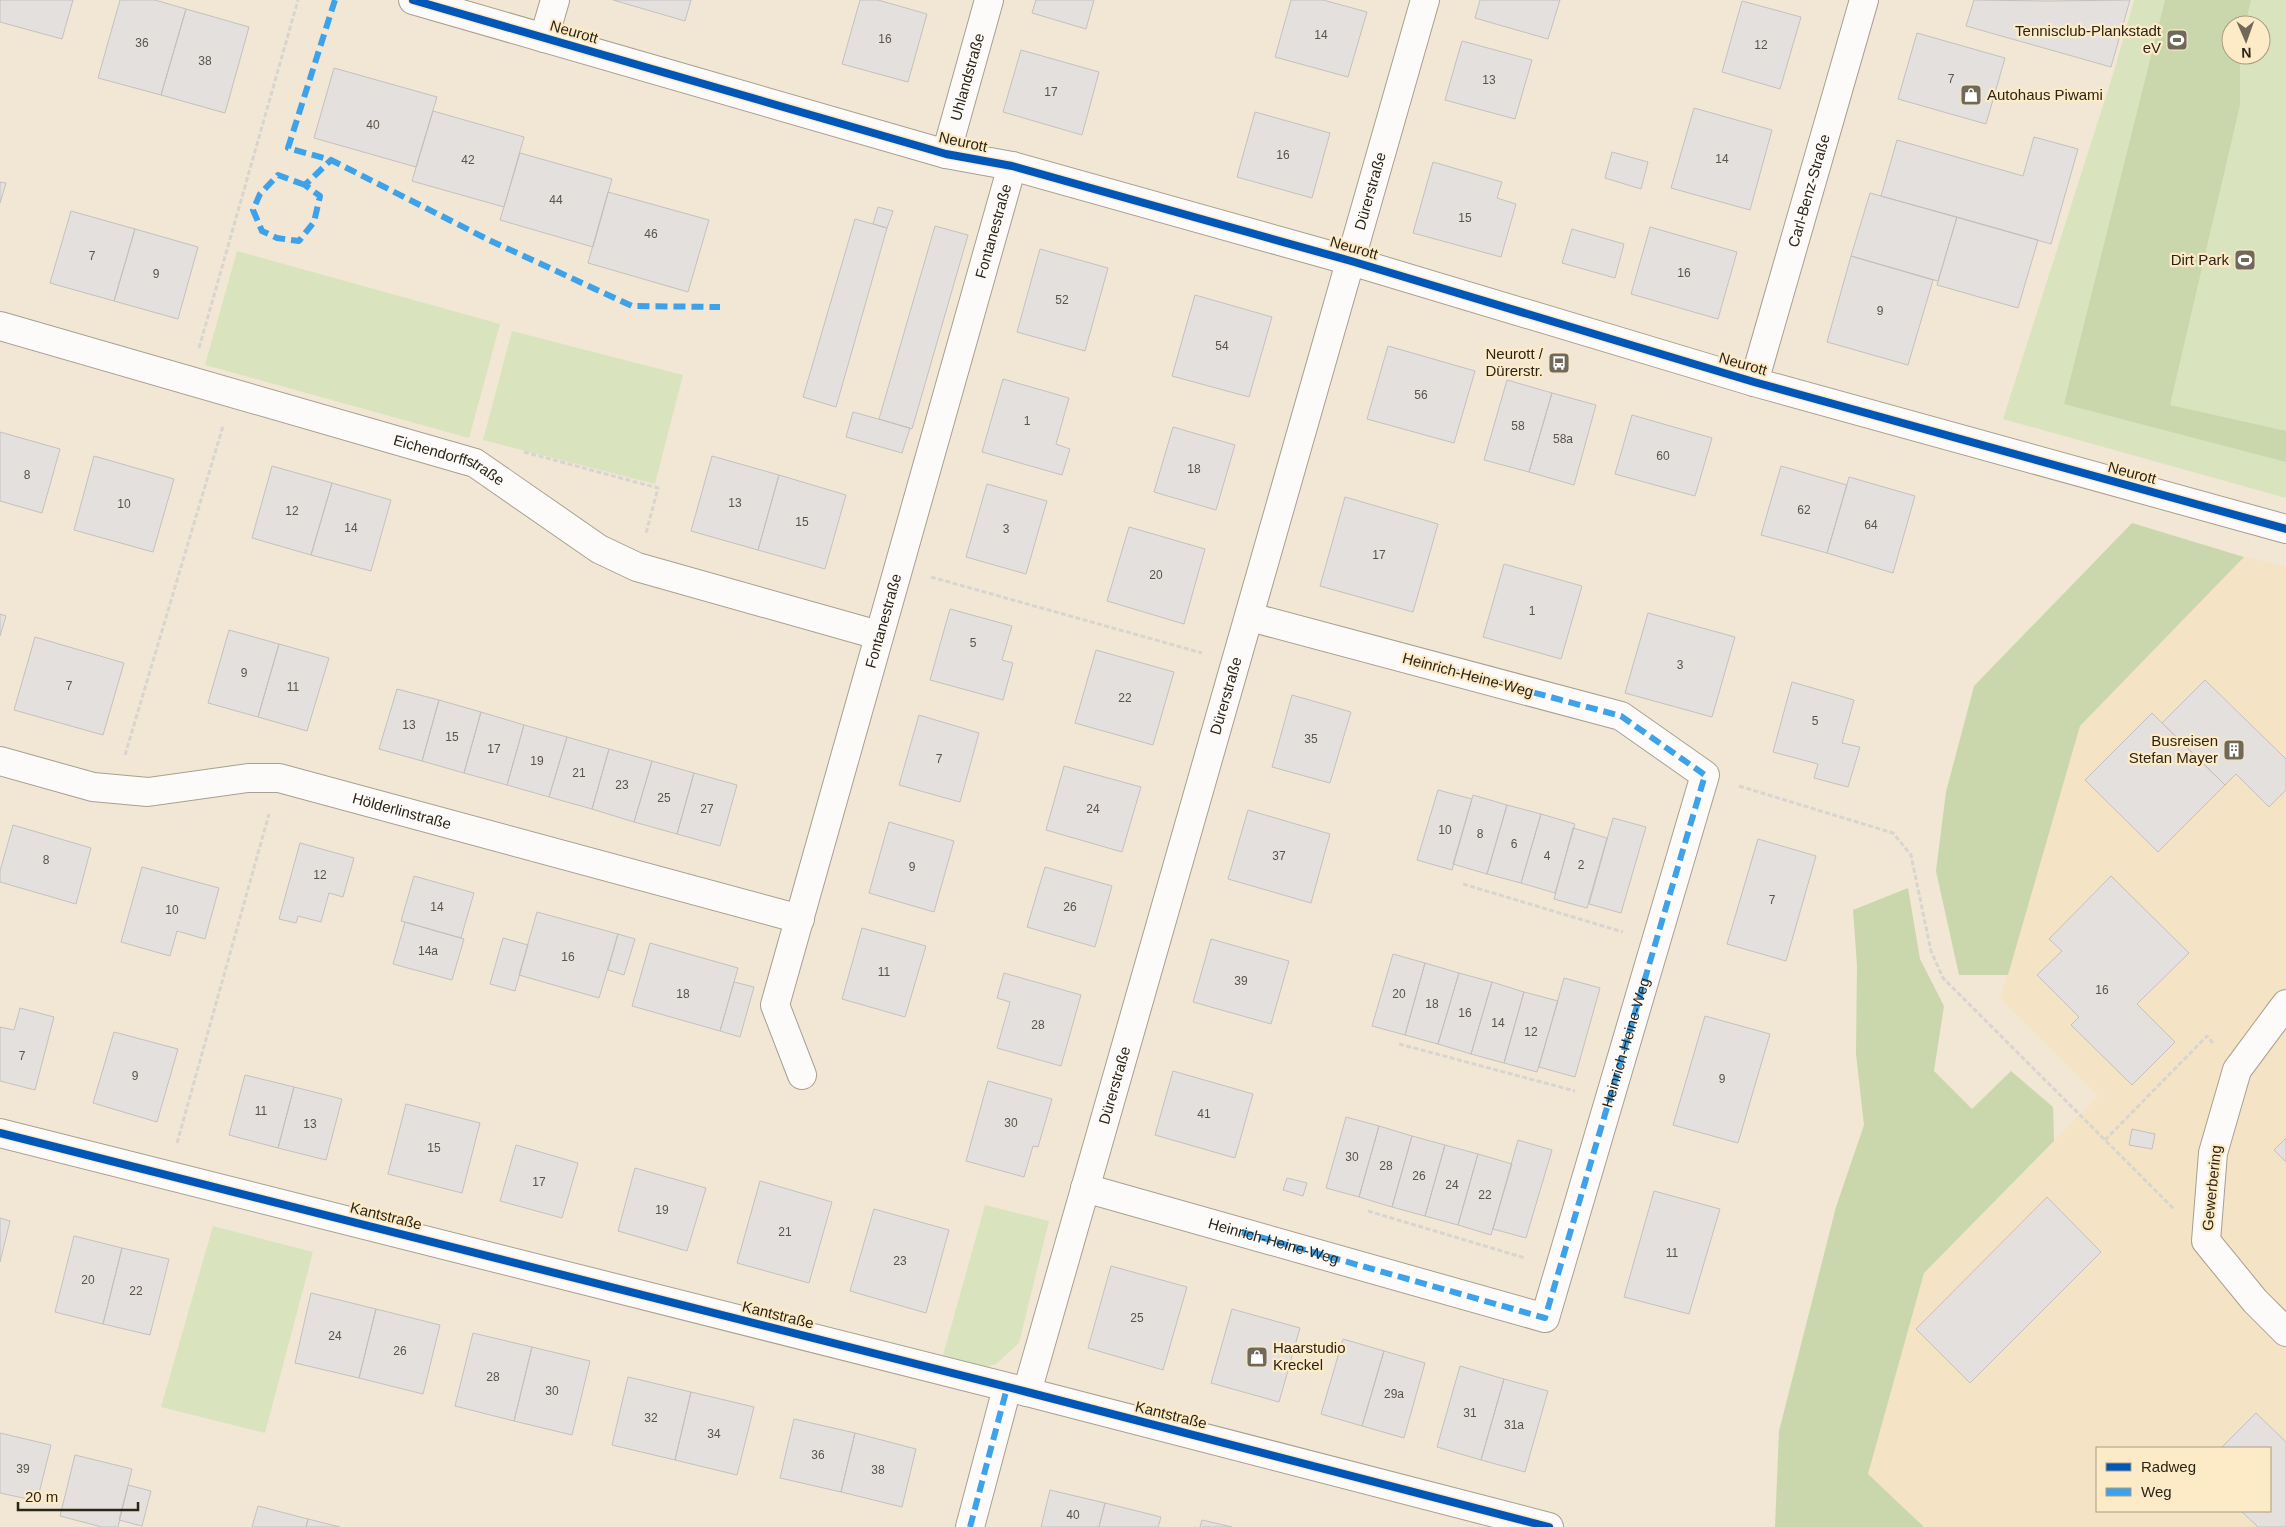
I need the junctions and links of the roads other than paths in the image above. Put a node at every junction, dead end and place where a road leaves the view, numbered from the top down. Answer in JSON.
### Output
{"nodes":[{"id":1,"x":413,"y":0,"type":"edge"},
{"id":2,"x":555,"y":0,"type":"edge"},
{"id":3,"x":989,"y":0,"type":"edge"},
{"id":4,"x":1425,"y":0,"type":"edge"},
{"id":5,"x":1864,"y":0,"type":"edge"},
{"id":6,"x":544,"y":38,"type":"junction"},
{"id":7,"x":946,"y":154,"type":"junction"},
{"id":8,"x":1012,"y":166,"type":"junction"},
{"id":9,"x":1351,"y":261,"type":"junction"},
{"id":10,"x":0,"y":326,"type":"edge"},
{"id":11,"x":1754,"y":382,"type":"junction"},
{"id":12,"x":2286,"y":529,"type":"edge"},
{"id":13,"x":1250,"y":616,"type":"junction"},
{"id":14,"x":878,"y":635,"type":"junction"},
{"id":15,"x":0,"y":761,"type":"edge"},
{"id":16,"x":800,"y":919,"type":"junction"},
{"id":17,"x":2286,"y":1004,"type":"edge"},
{"id":18,"x":802,"y":1075,"type":"dead end"},
{"id":19,"x":0,"y":1133,"type":"edge"},
{"id":20,"x":1086,"y":1188,"type":"junction"},
{"id":21,"x":2286,"y":1332,"type":"edge"},
{"id":22,"x":1017,"y":1390,"type":"junction"},
{"id":23,"x":970,"y":1527,"type":"edge"},
{"id":24,"x":1549,"y":1527,"type":"edge"}],
"edges":[{"from":1,"to":6,"type":"street","name":"Neurott"},
{"from":2,"to":6,"type":"street"},
{"from":3,"to":7,"type":"street","name":"Uhlandstraße"},
{"from":4,"to":9,"type":"street","name":"Dürerstraße"},
{"from":5,"to":11,"type":"street","name":"Carl-Benz-Straße"},
{"from":6,"to":7,"type":"street","name":"Neurott"},
{"from":7,"to":8,"type":"street","name":"Neurott"},
{"from":8,"to":9,"type":"street","name":"Neurott"},
{"from":8,"to":14,"type":"street","name":"Fontanestraße"},
{"from":9,"to":11,"type":"street","name":"Neurott"},
{"from":9,"to":13,"type":"street","name":"Dürerstraße"},
{"from":10,"to":14,"type":"street","name":"Eichendorffstraße"},
{"from":11,"to":12,"type":"street","name":"Neurott"},
{"from":13,"to":20,"type":"street","name":"Dürerstraße"},
{"from":13,"to":20,"type":"street","name":"Heinrich-Heine-Weg"},
{"from":14,"to":16,"type":"street","name":"Fontanestraße"},
{"from":15,"to":16,"type":"street","name":"Hölderlinstraße"},
{"from":16,"to":18,"type":"street","name":"Fontanestraße"},
{"from":17,"to":21,"type":"street","name":"Gewerbering"},
{"from":19,"to":22,"type":"street","name":"Kantstraße"},
{"from":20,"to":22,"type":"street","name":"Dürerstraße"},
{"from":22,"to":23,"type":"street","name":"Dürerstraße"},
{"from":22,"to":24,"type":"street","name":"Kantstraße"}]}
